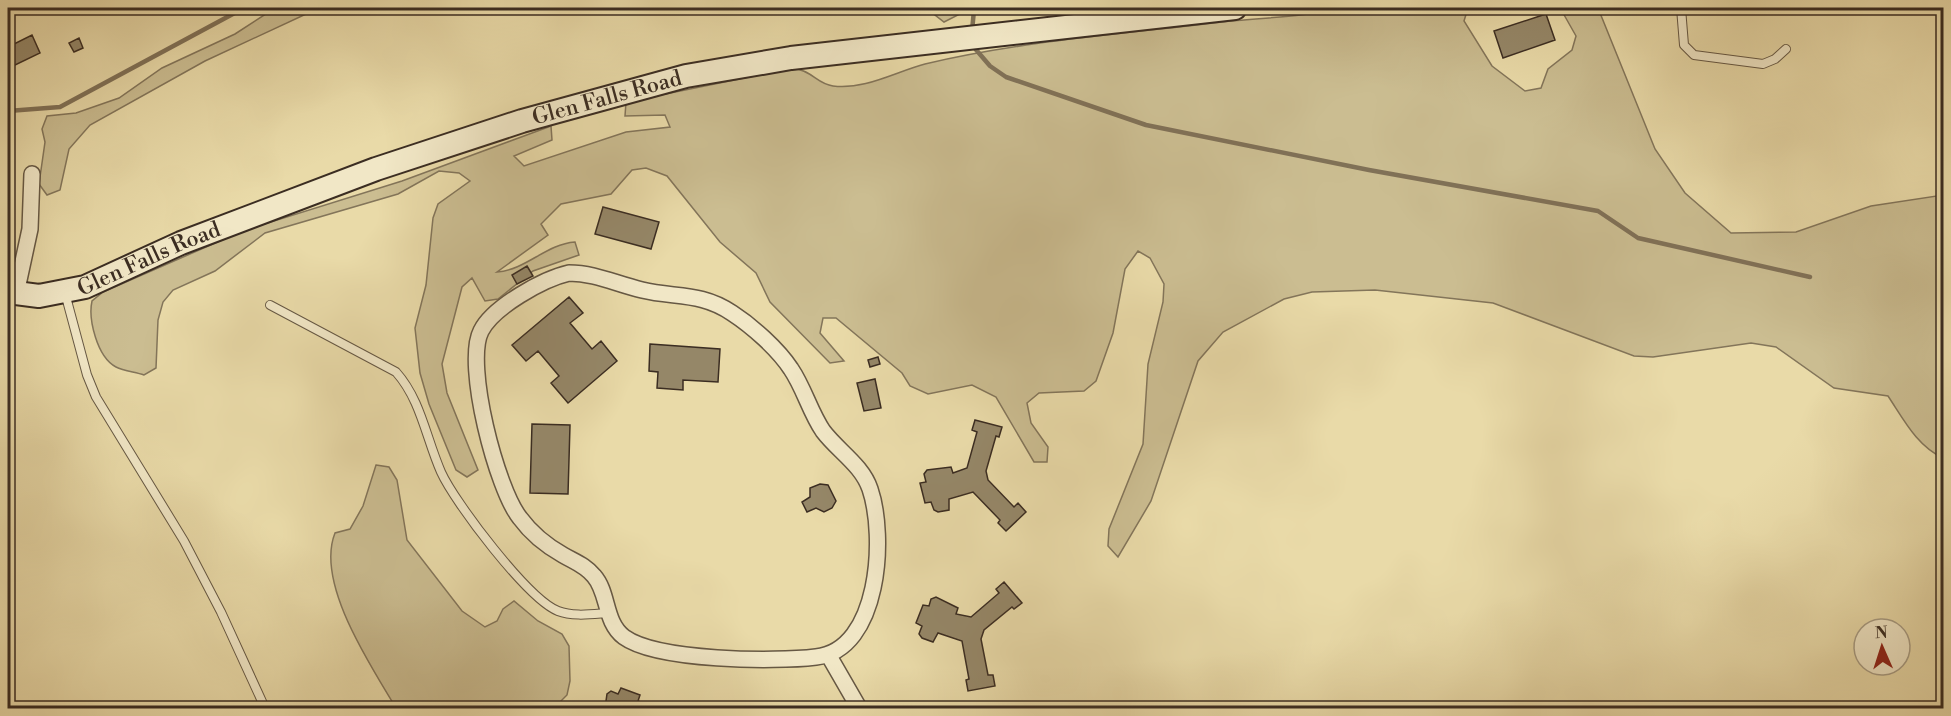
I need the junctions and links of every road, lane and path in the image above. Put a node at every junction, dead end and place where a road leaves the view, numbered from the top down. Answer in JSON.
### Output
{"nodes":[{"id":1,"x":1235,"y":8,"type":"edge"},
{"id":2,"x":1681,"y":8,"type":"edge"},
{"id":3,"x":1201,"y":9,"type":"edge"},
{"id":4,"x":1786,"y":49,"type":"dead end"},
{"id":5,"x":32,"y":174,"type":"dead end"},
{"id":6,"x":12,"y":293,"type":"edge"},
{"id":7,"x":64,"y":293,"type":"junction"},
{"id":8,"x":270,"y":305,"type":"dead end"},
{"id":9,"x":609,"y":613,"type":"junction"},
{"id":10,"x":829,"y":656,"type":"junction"},
{"id":11,"x":265,"y":708,"type":"edge"},
{"id":12,"x":860,"y":708,"type":"edge"}],
"edges":[{"from":1,"to":3,"type":"street","name":"Glen Falls Road"},
{"from":2,"to":4,"type":"lane"},
{"from":3,"to":7,"type":"street","name":"Glen Falls Road"},
{"from":5,"to":6,"type":"street"},
{"from":6,"to":7,"type":"street","name":"Glen Falls Road"},
{"from":7,"to":11,"type":"lane"},
{"from":8,"to":9,"type":"lane"},
{"from":9,"to":10,"type":"street"},
{"from":9,"to":10,"type":"street"},
{"from":10,"to":12,"type":"street"}]}
